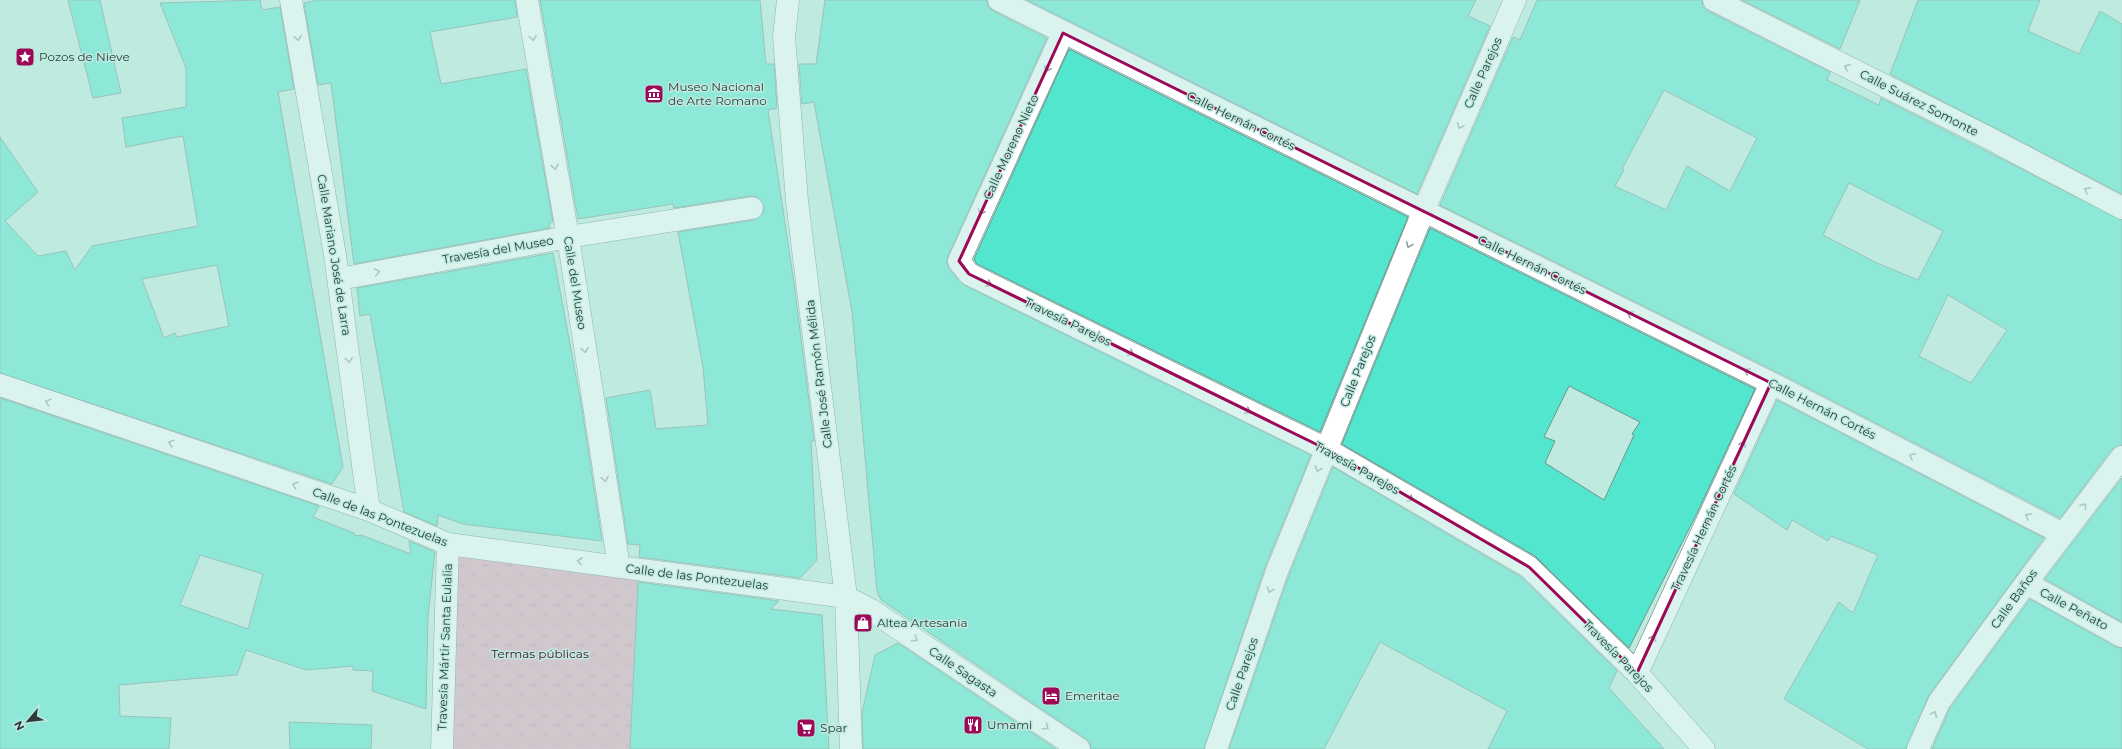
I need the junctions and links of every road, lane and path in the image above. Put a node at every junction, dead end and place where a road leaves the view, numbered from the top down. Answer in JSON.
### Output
{"nodes":[{"id":1,"x":291,"y":0,"type":"edge"},
{"id":2,"x":527,"y":0,"type":"edge"},
{"id":3,"x":788,"y":0,"type":"edge"},
{"id":4,"x":999,"y":0,"type":"edge"},
{"id":5,"x":1515,"y":0,"type":"edge"},
{"id":6,"x":1714,"y":0,"type":"edge"},
{"id":7,"x":1063,"y":33,"type":"junction"},
{"id":8,"x":752,"y":208,"type":"dead end"},
{"id":9,"x":2122,"y":208,"type":"edge"},
{"id":10,"x":1423,"y":212,"type":"junction"},
{"id":11,"x":568,"y":237,"type":"junction"},
{"id":12,"x":959,"y":261,"type":"joint"},
{"id":13,"x":339,"y":279,"type":"junction"},
{"id":14,"x":1771,"y":383,"type":"junction"},
{"id":15,"x":0,"y":385,"type":"edge"},
{"id":16,"x":1326,"y":449,"type":"junction"},
{"id":17,"x":2122,"y":457,"type":"edge"},
{"id":18,"x":369,"y":510,"type":"junction"},
{"id":19,"x":2063,"y":534,"type":"junction"},
{"id":20,"x":448,"y":544,"type":"junction"},
{"id":21,"x":619,"y":566,"type":"junction"},
{"id":22,"x":2026,"y":583,"type":"junction"},
{"id":23,"x":846,"y":597,"type":"junction"},
{"id":24,"x":2122,"y":636,"type":"edge"},
{"id":25,"x":1637,"y":673,"type":"junction"},
{"id":26,"x":442,"y":749,"type":"edge"},
{"id":27,"x":852,"y":749,"type":"edge"},
{"id":28,"x":1079,"y":749,"type":"edge"},
{"id":29,"x":1216,"y":749,"type":"edge"},
{"id":30,"x":1704,"y":749,"type":"edge"},
{"id":31,"x":1918,"y":749,"type":"edge"}],
"edges":[{"from":1,"to":13,"type":"street","name":"Calle Mariano José de Larra","one_way":true},
{"from":2,"to":11,"type":"street","name":"Calle del Museo","one_way":true},
{"from":3,"to":23,"type":"street","name":"Calle José Ramón Mélida"},
{"from":4,"to":7,"type":"street","name":"Calle Hernán Cortés"},
{"from":5,"to":10,"type":"street","name":"Calle Parejos","one_way":true},
{"from":9,"to":6,"type":"street","name":"Calle Suárez Somonte","one_way":true},
{"from":7,"to":10,"type":"street","name":"Calle Hernán Cortés"},
{"from":7,"to":12,"type":"street","name":"Calle Moreno Nieto","one_way":true},
{"from":8,"to":11,"type":"street","name":"Travesía del Museo"},
{"from":14,"to":10,"type":"street","name":"Calle Hernán Cortés","one_way":true},
{"from":10,"to":16,"type":"street","name":"Calle Parejos","one_way":true},
{"from":13,"to":11,"type":"street","name":"Travesía del Museo","one_way":true},
{"from":11,"to":21,"type":"street","name":"Calle del Museo","one_way":true},
{"from":12,"to":16,"type":"street","name":"Travesía Parejos","one_way":true},
{"from":13,"to":18,"type":"street","name":"Calle Mariano José de Larra","one_way":true},
{"from":19,"to":14,"type":"street","name":"Calle Hernán Cortés","one_way":true},
{"from":25,"to":14,"type":"street","name":"Travesía Hernán Cortés","one_way":true},
{"from":18,"to":15,"type":"street","name":"Calle de las Pontezuelas","one_way":true},
{"from":16,"to":25,"type":"street","name":"Travesía Parejos","one_way":true},
{"from":16,"to":29,"type":"street","name":"Calle Parejos","one_way":true},
{"from":19,"to":17,"type":"street","name":"Calle Baños","one_way":true},
{"from":18,"to":20,"type":"street","name":"Calle de las Pontezuelas"},
{"from":19,"to":22,"type":"street","name":"Calle Baños"},
{"from":21,"to":20,"type":"street","name":"Calle de las Pontezuelas","one_way":true},
{"from":20,"to":26,"type":"street","name":"Travesía Mártir Santa Eulalia"},
{"from":21,"to":23,"type":"street","name":"Calle de las Pontezuelas"},
{"from":22,"to":24,"type":"street","name":"Calle Peñato"},
{"from":31,"to":22,"type":"street","name":"Calle Baños","one_way":true},
{"from":23,"to":27,"type":"street","name":"Calle José Ramón Mélida"},
{"from":23,"to":28,"type":"street","name":"Calle Sagasta","one_way":true},
{"from":25,"to":30,"type":"street","name":"Travesía Parejos"}]}
